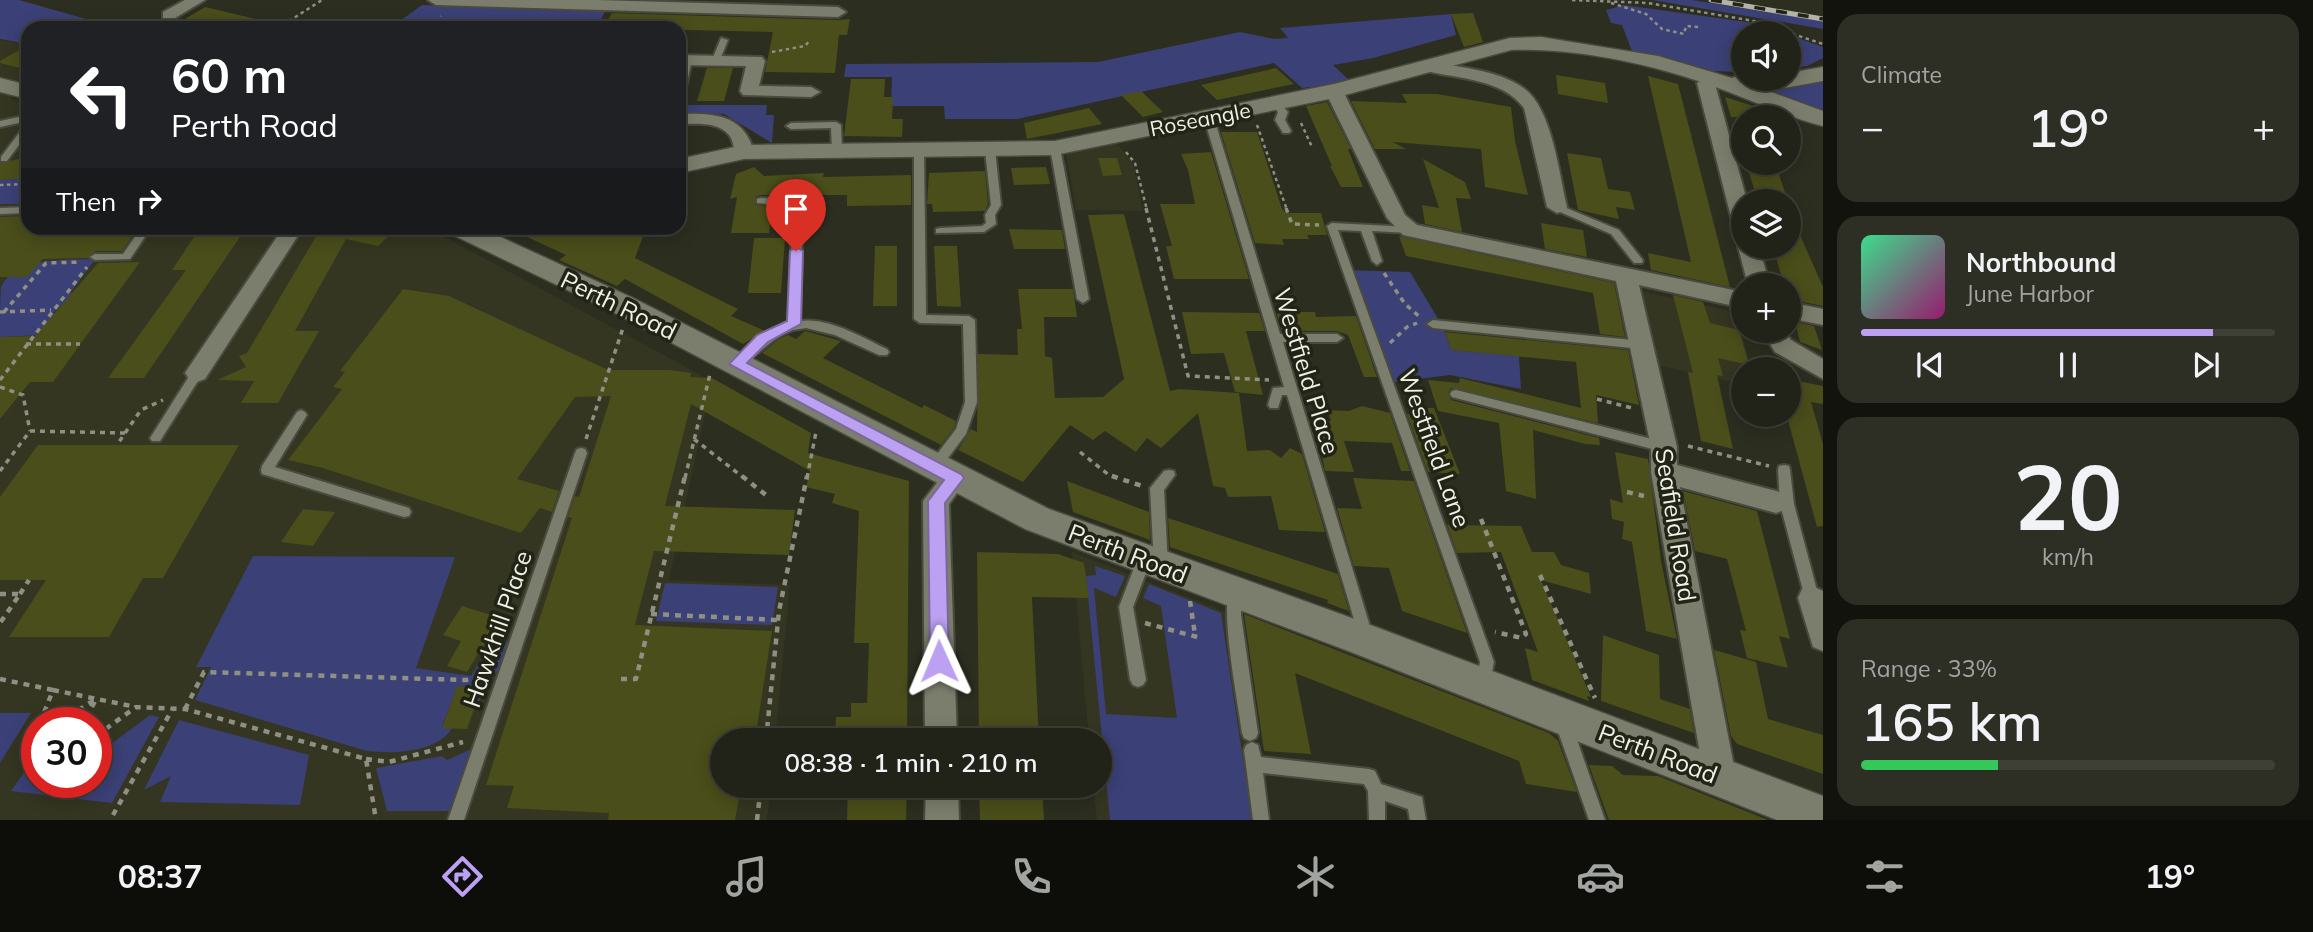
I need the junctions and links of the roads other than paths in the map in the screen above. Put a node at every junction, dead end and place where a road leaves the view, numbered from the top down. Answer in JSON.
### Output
{"nodes":[{"id":1,"x":197,"y":0,"type":"edge"},
{"id":2,"x":436,"y":0,"type":"edge"},
{"id":3,"x":771,"y":5,"type":"edge"},
{"id":4,"x":838,"y":12,"type":"dead end"},
{"id":5,"x":169,"y":15,"type":"dead end"},
{"id":6,"x":724,"y":40,"type":"dead end"},
{"id":7,"x":686,"y":60,"type":"edge"},
{"id":8,"x":716,"y":61,"type":"junction"},
{"id":9,"x":1433,"y":67,"type":"junction"},
{"id":10,"x":1823,"y":74,"type":"edge"},
{"id":11,"x":1712,"y":78,"type":"junction"},
{"id":12,"x":0,"y":85,"type":"edge"},
{"id":13,"x":21,"y":90,"type":"edge"},
{"id":14,"x":1334,"y":91,"type":"junction"},
{"id":15,"x":811,"y":92,"type":"dead end"},
{"id":16,"x":1275,"y":103,"type":"junction"},
{"id":17,"x":1209,"y":118,"type":"junction"},
{"id":18,"x":686,"y":119,"type":"edge"},
{"id":19,"x":1823,"y":119,"type":"edge"},
{"id":20,"x":21,"y":120,"type":"edge"},
{"id":21,"x":0,"y":124,"type":"edge"},
{"id":22,"x":791,"y":126,"type":"dead end"},
{"id":23,"x":1286,"y":131,"type":"dead end"},
{"id":24,"x":21,"y":136,"type":"edge"},
{"id":25,"x":1055,"y":148,"type":"junction"},
{"id":26,"x":919,"y":150,"type":"junction"},
{"id":27,"x":990,"y":150,"type":"junction"},
{"id":28,"x":837,"y":151,"type":"junction"},
{"id":29,"x":744,"y":152,"type":"junction"},
{"id":30,"x":4,"y":159,"type":"dead end"},
{"id":31,"x":686,"y":164,"type":"edge"},
{"id":32,"x":1734,"y":189,"type":"edge"},
{"id":33,"x":761,"y":201,"type":"dead end"},
{"id":34,"x":1557,"y":206,"type":"joint"},
{"id":35,"x":21,"y":210,"type":"edge"},
{"id":36,"x":0,"y":211,"type":"edge"},
{"id":37,"x":1364,"y":227,"type":"junction"},
{"id":38,"x":1410,"y":230,"type":"junction"},
{"id":39,"x":940,"y":231,"type":"dead end"},
{"id":40,"x":141,"y":235,"type":"edge"},
{"id":41,"x":288,"y":235,"type":"edge"},
{"id":42,"x":475,"y":235,"type":"edge"},
{"id":43,"x":92,"y":260,"type":"road end"},
{"id":44,"x":1377,"y":261,"type":"road end"},
{"id":45,"x":1632,"y":268,"type":"junction"},
{"id":46,"x":1731,"y":297,"type":"edge"},
{"id":47,"x":1083,"y":299,"type":"dead end"},
{"id":48,"x":1801,"y":313,"type":"edge"},
{"id":49,"x":1823,"y":317,"type":"edge"},
{"id":50,"x":794,"y":324,"type":"junction"},
{"id":51,"x":1433,"y":324,"type":"road end"},
{"id":52,"x":1276,"y":338,"type":"junction"},
{"id":53,"x":1337,"y":338,"type":"dead end"},
{"id":54,"x":1781,"y":343,"type":"edge"},
{"id":55,"x":1642,"y":345,"type":"junction"},
{"id":56,"x":883,"y":352,"type":"dead end"},
{"id":57,"x":723,"y":368,"type":"junction"},
{"id":58,"x":1823,"y":370,"type":"edge"},
{"id":59,"x":197,"y":373,"type":"joint"},
{"id":60,"x":1290,"y":386,"type":"junction"},
{"id":61,"x":1456,"y":394,"type":"dead end"},
{"id":62,"x":1274,"y":405,"type":"dead end"},
{"id":63,"x":301,"y":415,"type":"dead end"},
{"id":64,"x":156,"y":438,"type":"dead end"},
{"id":65,"x":581,"y":453,"type":"road end"},
{"id":66,"x":1664,"y":460,"type":"junction"},
{"id":67,"x":1784,"y":470,"type":"road end"},
{"id":68,"x":944,"y":472,"type":"junction"},
{"id":69,"x":1169,"y":475,"type":"dead end"},
{"id":70,"x":1776,"y":502,"type":"dead end"},
{"id":71,"x":404,"y":512,"type":"dead end"},
{"id":72,"x":1163,"y":567,"type":"junction"},
{"id":73,"x":1236,"y":592,"type":"junction"},
{"id":74,"x":1819,"y":621,"type":"edge"},
{"id":75,"x":1360,"y":638,"type":"junction"},
{"id":76,"x":1138,"y":680,"type":"dead end"},
{"id":77,"x":1484,"y":686,"type":"junction"},
{"id":78,"x":1581,"y":723,"type":"junction"},
{"id":79,"x":941,"y":728,"type":"edge"},
{"id":80,"x":1250,"y":733,"type":"dead end"},
{"id":81,"x":1720,"y":777,"type":"junction"},
{"id":82,"x":1376,"y":790,"type":"junction"},
{"id":83,"x":942,"y":798,"type":"edge"},
{"id":84,"x":1823,"y":817,"type":"edge"},
{"id":85,"x":456,"y":820,"type":"edge"},
{"id":86,"x":942,"y":820,"type":"edge"},
{"id":87,"x":1261,"y":820,"type":"edge"},
{"id":88,"x":1377,"y":820,"type":"edge"},
{"id":89,"x":1418,"y":820,"type":"edge"},
{"id":90,"x":1597,"y":820,"type":"edge"}],
"edges":[{"from":1,"to":5,"type":"street"},
{"from":2,"to":3,"type":"street"},
{"from":3,"to":4,"type":"street"},
{"from":6,"to":8,"type":"lane"},
{"from":7,"to":8,"type":"street"},
{"from":8,"to":15,"type":"street"},
{"from":9,"to":11,"type":"street","name":"Roseangle"},
{"from":9,"to":14,"type":"street","name":"Roseangle"},
{"from":9,"to":34,"type":"street"},
{"from":10,"to":11,"type":"street"},
{"from":11,"to":19,"type":"street"},
{"from":11,"to":32,"type":"street"},
{"from":12,"to":13,"type":"street"},
{"from":14,"to":16,"type":"street","name":"Roseangle"},
{"from":14,"to":38,"type":"street"},
{"from":16,"to":17,"type":"street","name":"Roseangle"},
{"from":16,"to":23,"type":"lane"},
{"from":17,"to":25,"type":"street","name":"Roseangle"},
{"from":17,"to":52,"type":"lane","name":"Westfield Place"},
{"from":18,"to":29,"type":"street"},
{"from":20,"to":21,"type":"lane"},
{"from":22,"to":28,"type":"lane"},
{"from":24,"to":30,"type":"lane"},
{"from":25,"to":27,"type":"street","name":"Roseangle"},
{"from":25,"to":47,"type":"lane"},
{"from":26,"to":27,"type":"street","name":"Roseangle"},
{"from":26,"to":28,"type":"street","name":"Roseangle"},
{"from":26,"to":68,"type":"lane"},
{"from":27,"to":39,"type":"lane"},
{"from":28,"to":29,"type":"street","name":"Roseangle"},
{"from":29,"to":31,"type":"street","name":"Roseangle"},
{"from":33,"to":50,"type":"lane"},
{"from":34,"to":45,"type":"lane"},
{"from":35,"to":36,"type":"lane"},
{"from":37,"to":38,"type":"lane"},
{"from":37,"to":44,"type":"lane"},
{"from":37,"to":77,"type":"lane","name":"Westfield Lane"},
{"from":38,"to":45,"type":"street"},
{"from":40,"to":43,"type":"lane"},
{"from":41,"to":59,"type":"street"},
{"from":42,"to":57,"type":"street","name":"Perth Road"},
{"from":45,"to":46,"type":"street"},
{"from":45,"to":55,"type":"street","name":"Seafield Road"},
{"from":48,"to":49,"type":"street"},
{"from":50,"to":56,"type":"lane"},
{"from":50,"to":57,"type":"lane"},
{"from":51,"to":55,"type":"lane"},
{"from":52,"to":53,"type":"lane"},
{"from":52,"to":60,"type":"lane","name":"Westfield Place"},
{"from":54,"to":58,"type":"street"},
{"from":55,"to":66,"type":"street","name":"Seafield Road"},
{"from":57,"to":68,"type":"street","name":"Perth Road"},
{"from":59,"to":64,"type":"lane"},
{"from":60,"to":62,"type":"lane"},
{"from":60,"to":75,"type":"lane","name":"Westfield Place"},
{"from":61,"to":66,"type":"lane"},
{"from":63,"to":71,"type":"lane"},
{"from":65,"to":85,"type":"lane","name":"Hawkhill Place"},
{"from":66,"to":70,"type":"street"},
{"from":66,"to":81,"type":"street","name":"Seafield Road"},
{"from":67,"to":74,"type":"lane"},
{"from":68,"to":72,"type":"street","name":"Perth Road"},
{"from":68,"to":79,"type":"street"},
{"from":69,"to":72,"type":"lane"},
{"from":72,"to":73,"type":"street","name":"Perth Road"},
{"from":72,"to":76,"type":"lane"},
{"from":73,"to":75,"type":"street","name":"Perth Road"},
{"from":73,"to":80,"type":"lane"},
{"from":75,"to":77,"type":"street","name":"Perth Road"},
{"from":77,"to":78,"type":"street","name":"Perth Road"},
{"from":78,"to":81,"type":"street","name":"Perth Road"},
{"from":78,"to":90,"type":"lane"},
{"from":81,"to":84,"type":"street","name":"Perth Road"},
{"from":82,"to":87,"type":"lane"},
{"from":82,"to":88,"type":"lane"},
{"from":82,"to":89,"type":"lane"},
{"from":83,"to":86,"type":"street"}]}
